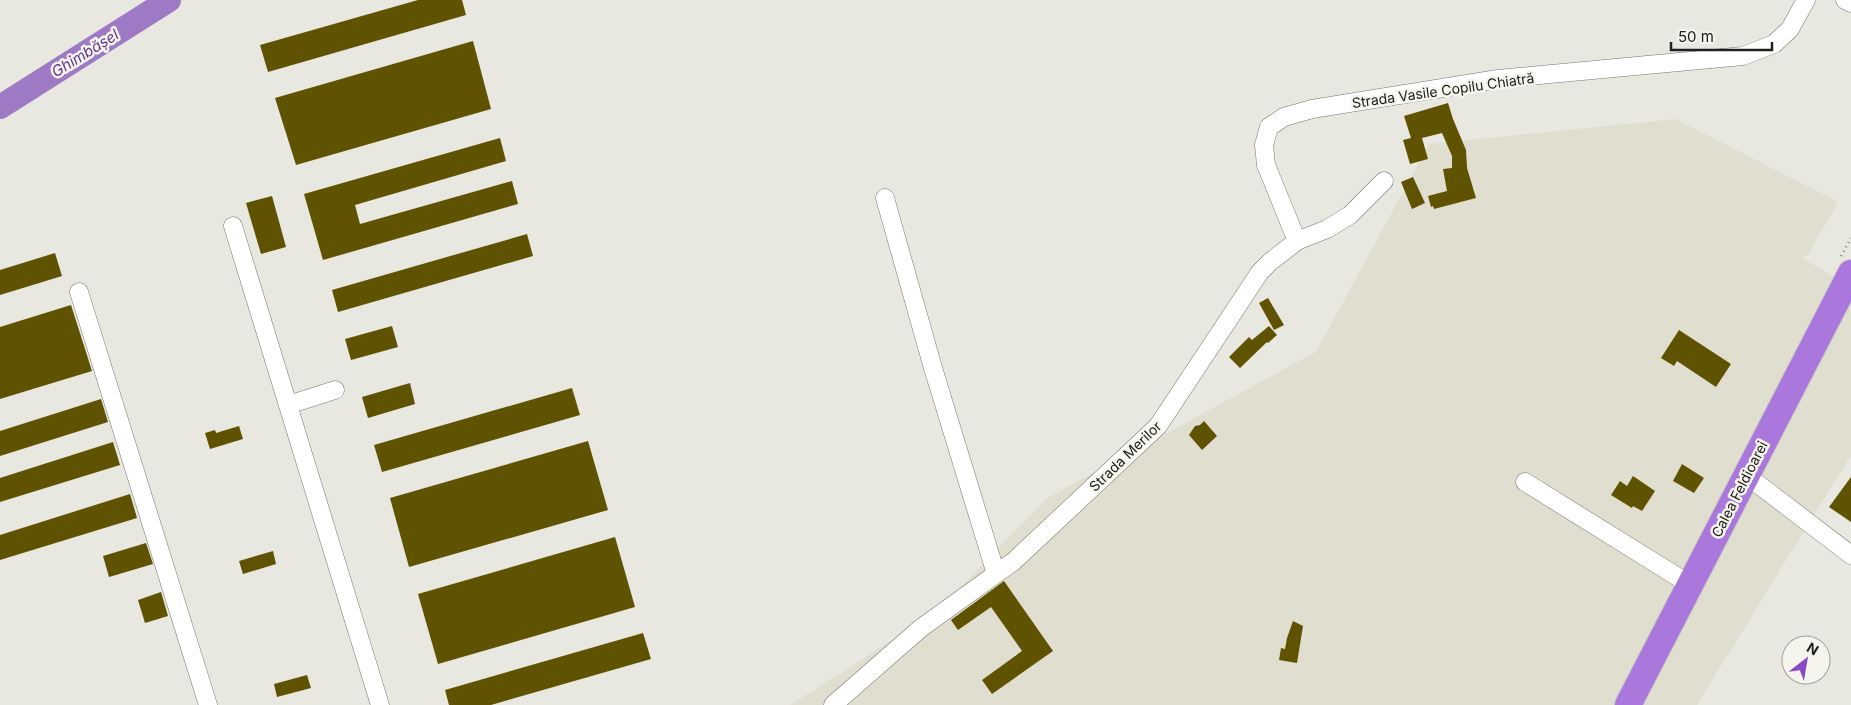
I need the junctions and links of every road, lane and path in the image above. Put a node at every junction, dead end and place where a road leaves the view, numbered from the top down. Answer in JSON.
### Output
{"nodes":[{"id":1,"x":1806,"y":0,"type":"edge"},
{"id":2,"x":1845,"y":0,"type":"edge"},
{"id":3,"x":1851,"y":3,"type":"edge"},
{"id":4,"x":1384,"y":181,"type":"dead end"},
{"id":5,"x":885,"y":198,"type":"dead end"},
{"id":6,"x":233,"y":226,"type":"dead end"},
{"id":7,"x":1297,"y":241,"type":"junction"},
{"id":8,"x":1851,"y":272,"type":"edge"},
{"id":9,"x":80,"y":292,"type":"dead end"},
{"id":10,"x":335,"y":390,"type":"dead end"},
{"id":11,"x":288,"y":405,"type":"junction"},
{"id":12,"x":1746,"y":475,"type":"junction"},
{"id":13,"x":1525,"y":482,"type":"dead end"},
{"id":14,"x":1851,"y":555,"type":"edge"},
{"id":15,"x":996,"y":574,"type":"junction"},
{"id":16,"x":1689,"y":584,"type":"junction"},
{"id":17,"x":208,"y":705,"type":"edge"},
{"id":18,"x":380,"y":705,"type":"edge"},
{"id":19,"x":833,"y":705,"type":"edge"},
{"id":20,"x":1628,"y":705,"type":"edge"}],
"edges":[{"from":1,"to":7,"type":"street","name":"Strada Vasile Copilu Chiatră"},
{"from":2,"to":3,"type":"street"},
{"from":4,"to":7,"type":"street","name":"Strada Merilor"},
{"from":5,"to":15,"type":"street"},
{"from":6,"to":11,"type":"street"},
{"from":7,"to":15,"type":"street","name":"Strada Merilor"},
{"from":8,"to":12,"type":"highway","name":"Calea Feldioarei"},
{"from":9,"to":17,"type":"street"},
{"from":10,"to":11,"type":"street"},
{"from":11,"to":18,"type":"street"},
{"from":12,"to":14,"type":"street"},
{"from":12,"to":16,"type":"highway","name":"Calea Feldioarei"},
{"from":13,"to":16,"type":"street"},
{"from":15,"to":19,"type":"street","name":"Strada Merilor"},
{"from":16,"to":20,"type":"highway","name":"Calea Feldioarei"}]}
